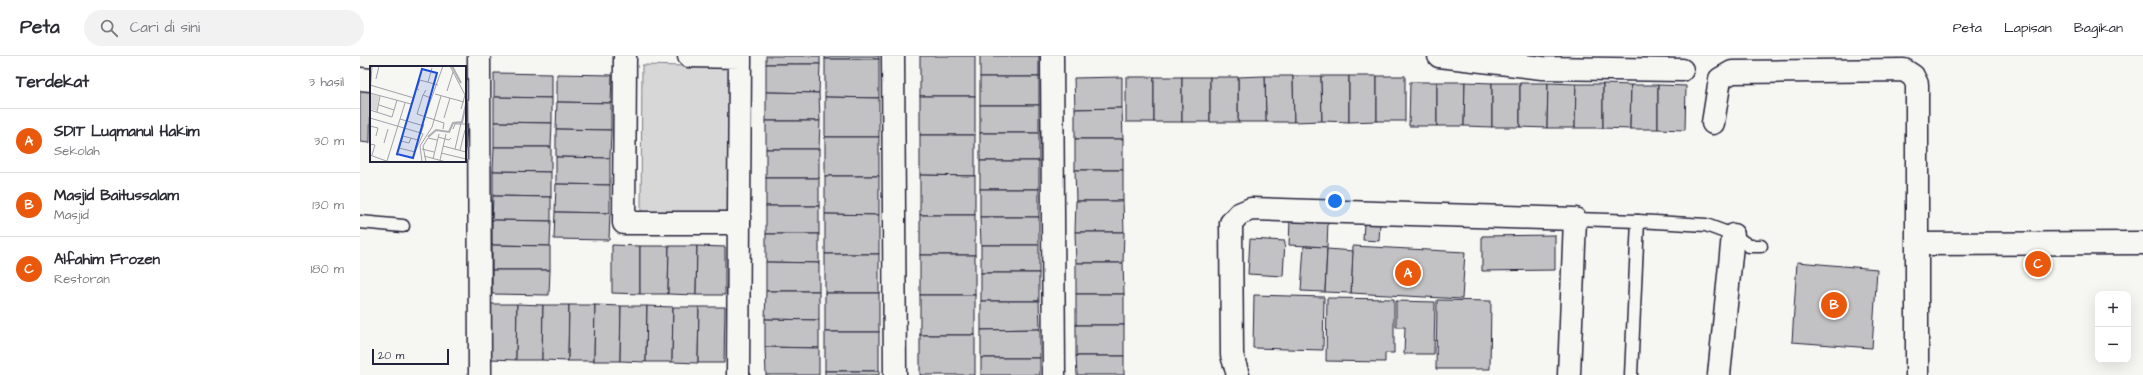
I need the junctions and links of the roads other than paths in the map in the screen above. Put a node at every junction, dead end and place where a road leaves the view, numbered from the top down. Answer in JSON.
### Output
{"nodes":[{"id":1,"x":479,"y":56,"type":"edge"},
{"id":2,"x":625,"y":56,"type":"edge"},
{"id":3,"x":689,"y":56,"type":"edge"},
{"id":4,"x":893,"y":56,"type":"edge"},
{"id":5,"x":1052,"y":56,"type":"edge"},
{"id":6,"x":1439,"y":56,"type":"edge"},
{"id":7,"x":1542,"y":62,"type":"edge"},
{"id":8,"x":1682,"y":70,"type":"dead end"},
{"id":9,"x":360,"y":79,"type":"edge"},
{"id":10,"x":370,"y":80,"type":"edge"},
{"id":11,"x":472,"y":89,"type":"edge"},
{"id":12,"x":1713,"y":123,"type":"dead end"},
{"id":13,"x":1576,"y":219,"type":"junction"},
{"id":14,"x":1638,"y":221,"type":"junction"},
{"id":15,"x":360,"y":222,"type":"edge"},
{"id":16,"x":739,"y":223,"type":"junction"},
{"id":17,"x":403,"y":226,"type":"dead end"},
{"id":18,"x":1733,"y":236,"type":"junction"},
{"id":19,"x":2143,"y":243,"type":"edge"},
{"id":20,"x":1918,"y":244,"type":"junction"},
{"id":21,"x":1761,"y":246,"type":"dead end"},
{"id":22,"x":480,"y":375,"type":"edge"},
{"id":23,"x":738,"y":375,"type":"edge"},
{"id":24,"x":895,"y":375,"type":"edge"},
{"id":25,"x":1054,"y":375,"type":"edge"},
{"id":26,"x":1238,"y":375,"type":"edge"},
{"id":27,"x":1569,"y":375,"type":"edge"},
{"id":28,"x":1631,"y":375,"type":"edge"},
{"id":29,"x":1719,"y":375,"type":"edge"},
{"id":30,"x":1917,"y":375,"type":"edge"}],
"edges":[{"from":1,"to":11,"type":"street"},
{"from":2,"to":16,"type":"street"},
{"from":3,"to":16,"type":"street"},
{"from":4,"to":24,"type":"street"},
{"from":5,"to":25,"type":"street"},
{"from":6,"to":7,"type":"street"},
{"from":7,"to":8,"type":"street"},
{"from":9,"to":10,"type":"street"},
{"from":11,"to":22,"type":"street"},
{"from":12,"to":20,"type":"street"},
{"from":13,"to":14,"type":"lane"},
{"from":13,"to":26,"type":"street"},
{"from":13,"to":27,"type":"street"},
{"from":14,"to":18,"type":"lane"},
{"from":14,"to":28,"type":"lane"},
{"from":15,"to":17,"type":"lane"},
{"from":16,"to":23,"type":"street"},
{"from":18,"to":21,"type":"lane"},
{"from":18,"to":29,"type":"street"},
{"from":19,"to":20,"type":"street"},
{"from":20,"to":30,"type":"street"}]}
